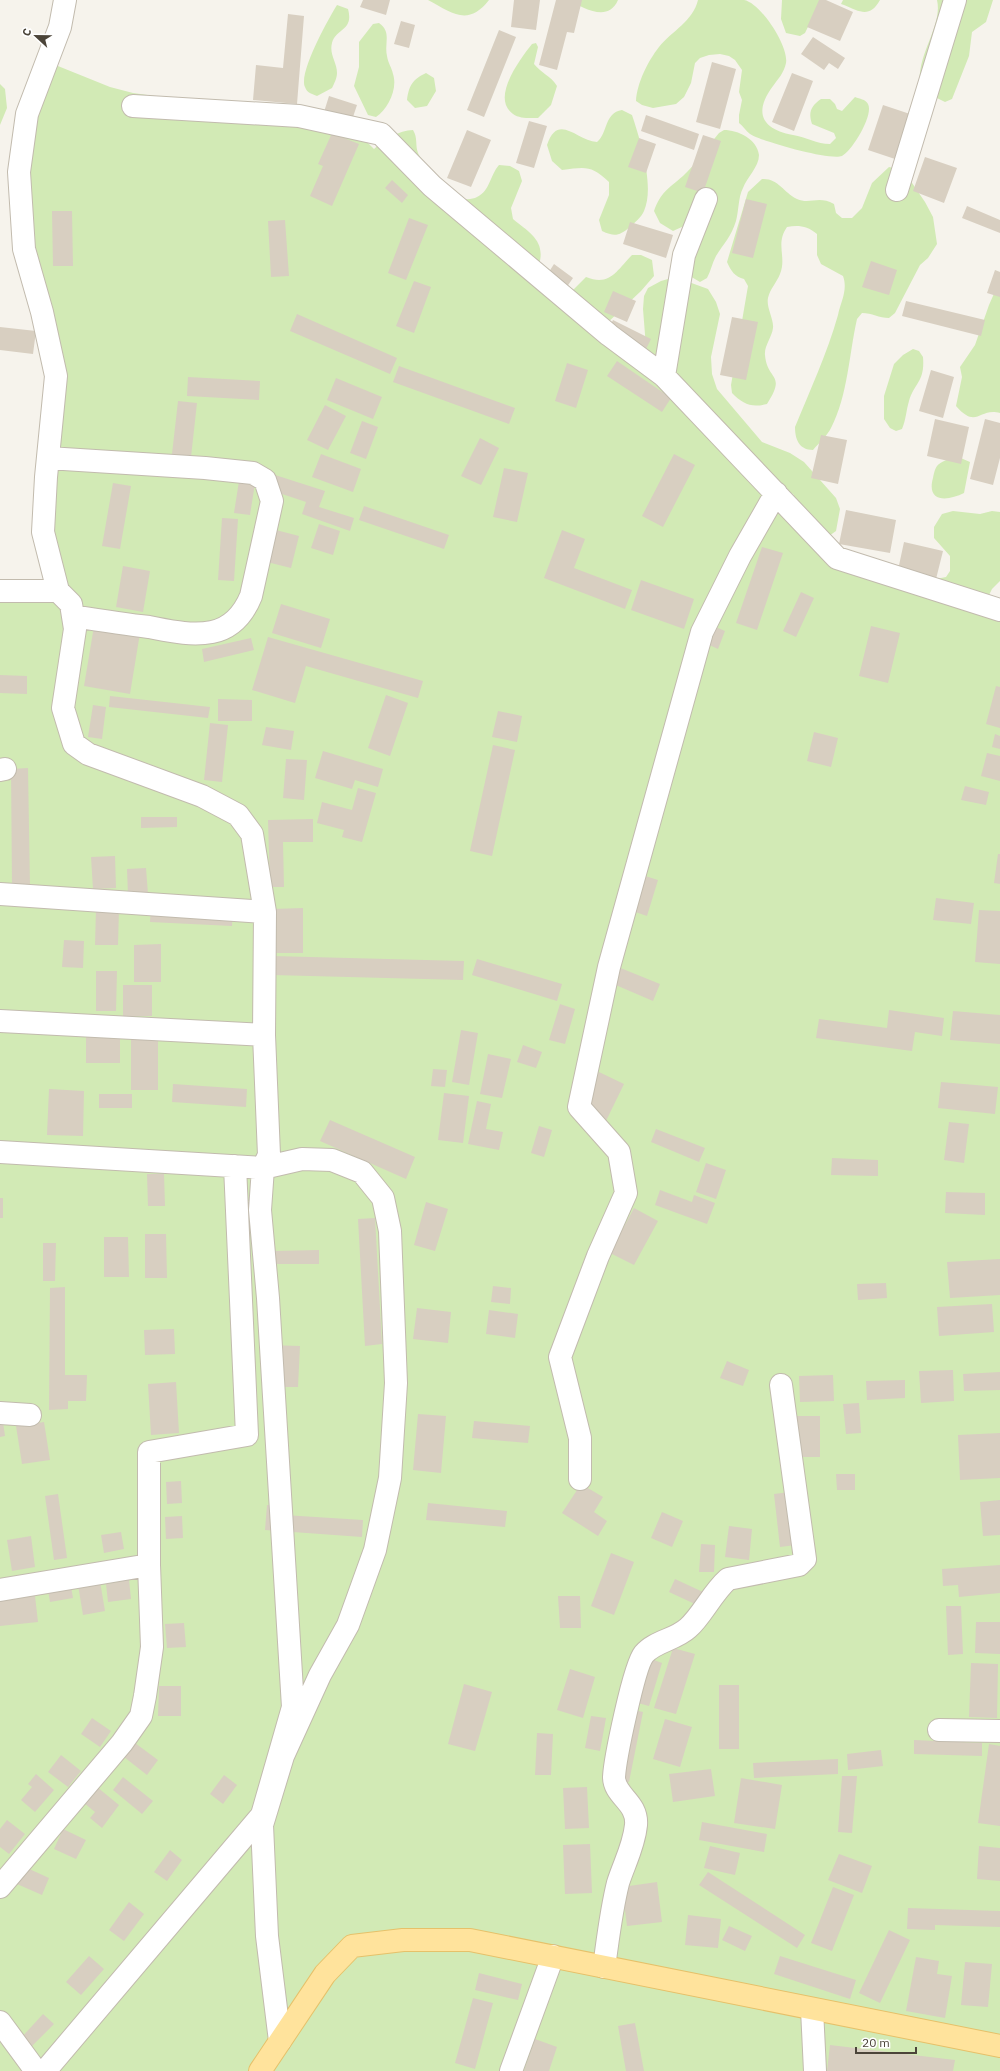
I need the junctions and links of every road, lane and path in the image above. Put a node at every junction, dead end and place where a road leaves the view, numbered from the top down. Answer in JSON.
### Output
{"nodes":[{"id":1,"x":65,"y":0,"type":"edge"},
{"id":2,"x":956,"y":0,"type":"edge"},
{"id":3,"x":133,"y":106,"type":"dead end"},
{"id":4,"x":897,"y":190,"type":"dead end"},
{"id":5,"x":706,"y":199,"type":"dead end"},
{"id":6,"x":664,"y":376,"type":"junction"},
{"id":7,"x":48,"y":458,"type":"junction"},
{"id":8,"x":776,"y":493,"type":"junction"},
{"id":9,"x":0,"y":592,"type":"edge"},
{"id":10,"x":58,"y":592,"type":"junction"},
{"id":11,"x":1000,"y":610,"type":"edge"},
{"id":12,"x":73,"y":616,"type":"junction"},
{"id":13,"x":0,"y":894,"type":"edge"},
{"id":14,"x":264,"y":912,"type":"junction"},
{"id":15,"x":0,"y":1021,"type":"edge"},
{"id":16,"x":264,"y":1035,"type":"junction"},
{"id":17,"x":0,"y":1152,"type":"edge"},
{"id":18,"x":235,"y":1166,"type":"junction"},
{"id":19,"x":263,"y":1168,"type":"junction"},
{"id":20,"x":781,"y":1385,"type":"dead end"},
{"id":21,"x":0,"y":1413,"type":"edge"},
{"id":22,"x":30,"y":1415,"type":"dead end"},
{"id":23,"x":580,"y":1479,"type":"dead end"},
{"id":24,"x":149,"y":1565,"type":"junction"},
{"id":25,"x":0,"y":1590,"type":"edge"},
{"id":26,"x":939,"y":1730,"type":"dead end"},
{"id":27,"x":1000,"y":1731,"type":"edge"},
{"id":28,"x":0,"y":1887,"type":"edge"},
{"id":29,"x":553,"y":1956,"type":"junction"},
{"id":30,"x":604,"y":1967,"type":"junction"},
{"id":31,"x":812,"y":2009,"type":"junction"},
{"id":32,"x":0,"y":2022,"type":"edge"},
{"id":33,"x":280,"y":2041,"type":"junction"},
{"id":34,"x":1000,"y":2046,"type":"edge"},
{"id":35,"x":36,"y":2071,"type":"edge"},
{"id":36,"x":45,"y":2071,"type":"edge"},
{"id":37,"x":260,"y":2071,"type":"edge"},
{"id":38,"x":511,"y":2071,"type":"edge"},
{"id":39,"x":815,"y":2071,"type":"edge"}],
"edges":[{"from":1,"to":7,"type":"lane"},
{"from":2,"to":4,"type":"lane"},
{"from":3,"to":6,"type":"lane"},
{"from":5,"to":6,"type":"lane"},
{"from":6,"to":8,"type":"lane"},
{"from":7,"to":10,"type":"lane"},
{"from":7,"to":12,"type":"lane"},
{"from":8,"to":11,"type":"lane"},
{"from":8,"to":23,"type":"lane"},
{"from":9,"to":10,"type":"lane"},
{"from":10,"to":12,"type":"lane"},
{"from":12,"to":14,"type":"lane"},
{"from":13,"to":14,"type":"lane"},
{"from":14,"to":16,"type":"lane"},
{"from":15,"to":16,"type":"lane"},
{"from":16,"to":19,"type":"lane"},
{"from":17,"to":18,"type":"lane"},
{"from":18,"to":19,"type":"lane"},
{"from":18,"to":24,"type":"lane"},
{"from":19,"to":33,"type":"lane"},
{"from":19,"to":36,"type":"lane"},
{"from":20,"to":30,"type":"lane"},
{"from":21,"to":22,"type":"lane"},
{"from":24,"to":25,"type":"lane"},
{"from":24,"to":28,"type":"lane"},
{"from":26,"to":27,"type":"lane"},
{"from":29,"to":30,"type":"main road"},
{"from":29,"to":33,"type":"main road"},
{"from":29,"to":38,"type":"lane"},
{"from":30,"to":31,"type":"main road"},
{"from":31,"to":34,"type":"main road"},
{"from":31,"to":39,"type":"lane"},
{"from":32,"to":35,"type":"lane"},
{"from":33,"to":37,"type":"main road"}]}
